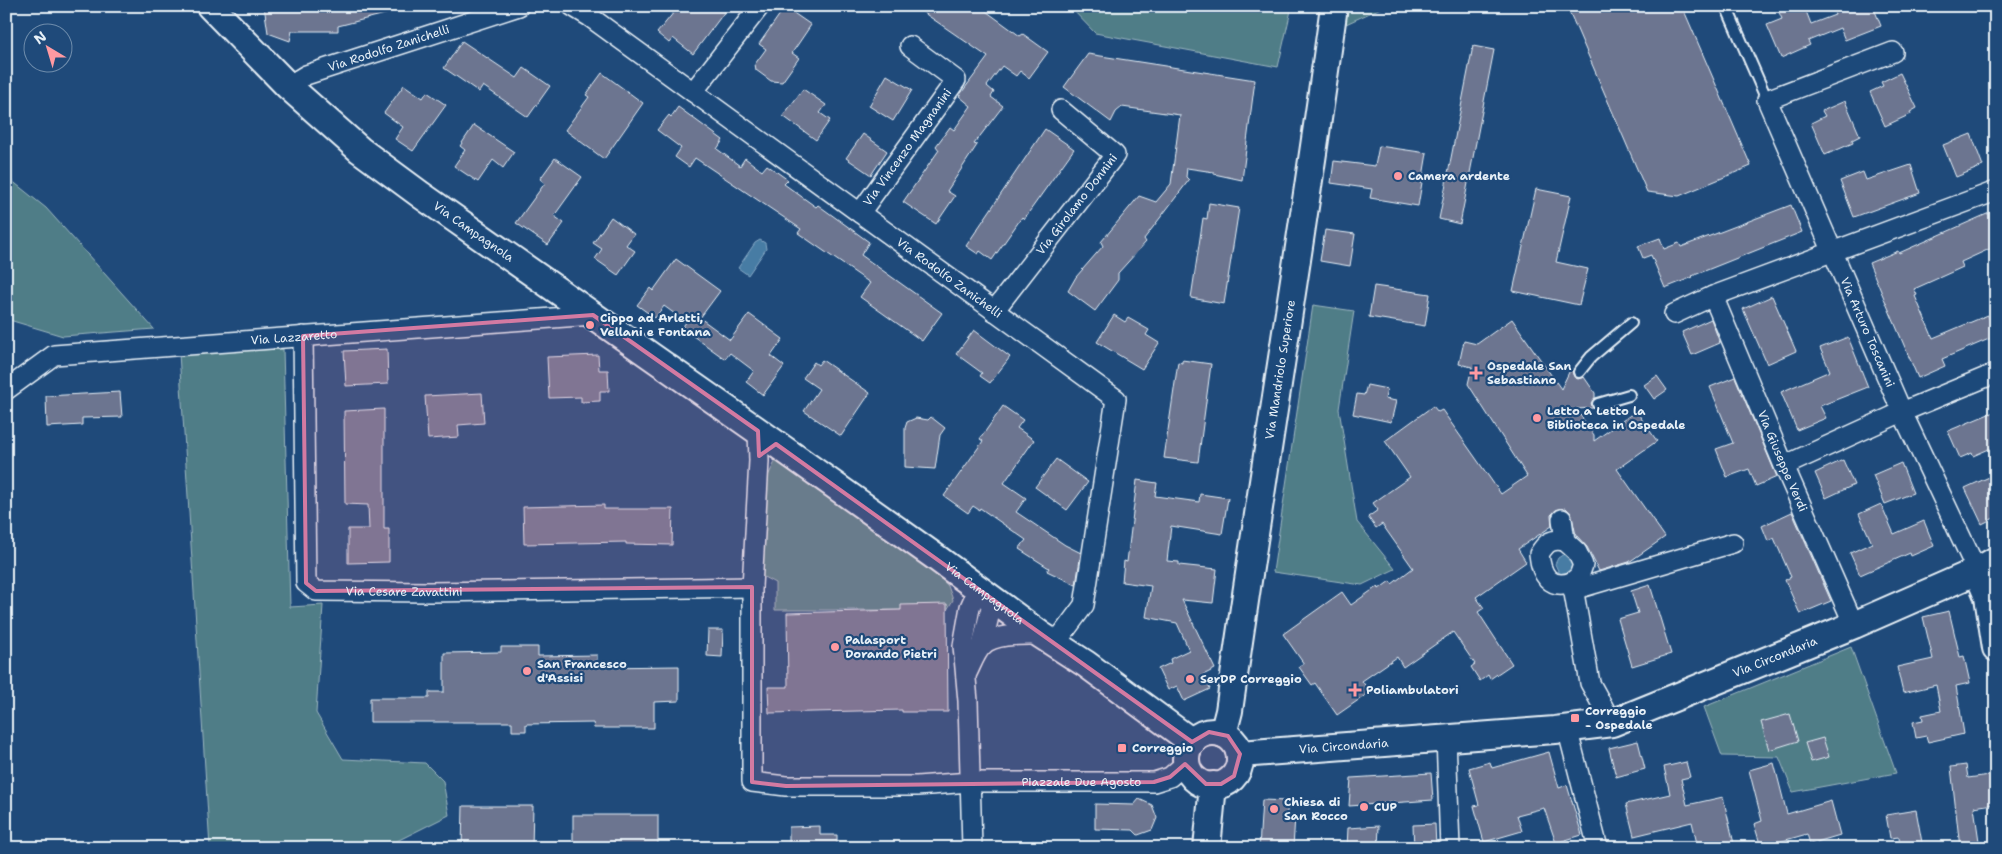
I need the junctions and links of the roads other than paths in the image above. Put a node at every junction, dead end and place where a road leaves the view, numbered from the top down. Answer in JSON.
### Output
{"nodes":[{"id":1,"x":210,"y":6,"type":"edge"},
{"id":2,"x":519,"y":6,"type":"edge"},
{"id":3,"x":572,"y":6,"type":"edge"},
{"id":4,"x":760,"y":6,"type":"edge"},
{"id":5,"x":1334,"y":6,"type":"edge"},
{"id":6,"x":1726,"y":6,"type":"edge"},
{"id":7,"x":592,"y":12,"type":"edge"},
{"id":8,"x":472,"y":13,"type":"edge"},
{"id":9,"x":910,"y":46,"type":"dead end"},
{"id":10,"x":1893,"y":52,"type":"dead end"},
{"id":11,"x":288,"y":86,"type":"junction"},
{"id":12,"x":694,"y":92,"type":"junction"},
{"id":13,"x":1767,"y":100,"type":"junction"},
{"id":14,"x":1061,"y":110,"type":"dead end"},
{"id":15,"x":1996,"y":191,"type":"edge"},
{"id":16,"x":860,"y":213,"type":"junction"},
{"id":17,"x":1833,"y":250,"type":"junction"},
{"id":18,"x":1713,"y":296,"type":"junction"},
{"id":19,"x":994,"y":311,"type":"junction"},
{"id":20,"x":1674,"y":314,"type":"dead end"},
{"id":21,"x":593,"y":315,"type":"junction"},
{"id":22,"x":1631,"y":323,"type":"dead end"},
{"id":23,"x":303,"y":336,"type":"junction"},
{"id":24,"x":1579,"y":372,"type":"dead end"},
{"id":25,"x":1996,"y":373,"type":"edge"},
{"id":26,"x":6,"y":390,"type":"edge"},
{"id":27,"x":1629,"y":395,"type":"dead end"},
{"id":28,"x":1598,"y":404,"type":"dead end"},
{"id":29,"x":1902,"y":412,"type":"junction"},
{"id":30,"x":764,"y":445,"type":"junction"},
{"id":31,"x":1788,"y":464,"type":"dead end"},
{"id":32,"x":1562,"y":518,"type":"dead end"},
{"id":33,"x":1565,"y":541,"type":"junction"},
{"id":34,"x":1733,"y":543,"type":"dead end"},
{"id":35,"x":1986,"y":565,"type":"edge"},
{"id":36,"x":1573,"y":586,"type":"junction"},
{"id":37,"x":752,"y":587,"type":"junction"},
{"id":38,"x":985,"y":594,"type":"junction"},
{"id":39,"x":1854,"y":625,"type":"junction"},
{"id":40,"x":1048,"y":640,"type":"junction"},
{"id":41,"x":982,"y":646,"type":"junction"},
{"id":42,"x":1996,"y":648,"type":"edge"},
{"id":43,"x":966,"y":675,"type":"junction"},
{"id":44,"x":1612,"y":723,"type":"junction"},
{"id":45,"x":1567,"y":728,"type":"junction"},
{"id":46,"x":1223,"y":734,"type":"junction"},
{"id":47,"x":1446,"y":737,"type":"junction"},
{"id":48,"x":1190,"y":752,"type":"junction"},
{"id":49,"x":1240,"y":754,"type":"junction"},
{"id":50,"x":970,"y":782,"type":"junction"},
{"id":51,"x":1213,"y":785,"type":"junction"},
{"id":52,"x":972,"y":848,"type":"edge"},
{"id":53,"x":1208,"y":848,"type":"edge"},
{"id":54,"x":1450,"y":848,"type":"edge"},
{"id":55,"x":1598,"y":848,"type":"edge"}],
"edges":[{"from":1,"to":11,"type":"street","name":"Via Campagnola"},
{"from":2,"to":8,"type":"street","name":"Via Rodolfo Zanichelli"},
{"from":3,"to":7,"type":"street","name":"Via Rodolfo Zanichelli"},
{"from":4,"to":12,"type":"street"},
{"from":5,"to":46,"type":"street","name":"Via Mandriolo Superiore"},
{"from":6,"to":13,"type":"lane","name":"Via Arturo Toscanini"},
{"from":7,"to":12,"type":"street","name":"Via Rodolfo Zanichelli"},
{"from":8,"to":11,"type":"street","name":"Via Rodolfo Zanichelli"},
{"from":9,"to":16,"type":"street","name":"Via Vincenzo Magnanini"},
{"from":10,"to":13,"type":"street"},
{"from":11,"to":21,"type":"street","name":"Via Campagnola"},
{"from":12,"to":16,"type":"street","name":"Via Rodolfo Zanichelli"},
{"from":13,"to":17,"type":"street","name":"Via Arturo Toscanini"},
{"from":14,"to":19,"type":"street","name":"Via Girolamo Donnini"},
{"from":15,"to":17,"type":"street"},
{"from":16,"to":19,"type":"street","name":"Via Rodolfo Zanichelli"},
{"from":17,"to":18,"type":"street"},
{"from":17,"to":29,"type":"street","name":"Via Arturo Toscanini"},
{"from":18,"to":20,"type":"street"},
{"from":18,"to":39,"type":"street","name":"Via Giuseppe Verdi"},
{"from":19,"to":40,"type":"street","name":"Via Rodolfo Zanichelli"},
{"from":21,"to":23,"type":"street","name":"Via Lazzaretto"},
{"from":21,"to":30,"type":"street","name":"Via Campagnola"},
{"from":22,"to":24,"type":"lane"},
{"from":23,"to":26,"type":"street","name":"Via Lazzaretto"},
{"from":23,"to":37,"type":"street","name":"Via Cesare Zavattini"},
{"from":25,"to":29,"type":"street"},
{"from":27,"to":28,"type":"lane"},
{"from":29,"to":31,"type":"street"},
{"from":29,"to":35,"type":"street","name":"Via Arturo Toscanini"},
{"from":30,"to":37,"type":"street"},
{"from":30,"to":38,"type":"street","name":"Via Campagnola"},
{"from":32,"to":33,"type":"street"},
{"from":33,"to":36,"type":"street"},
{"from":33,"to":36,"type":"street"},
{"from":34,"to":36,"type":"street"},
{"from":35,"to":39,"type":"street","name":"Via Circondaria"},
{"from":35,"to":42,"type":"street"},
{"from":36,"to":44,"type":"street"},
{"from":37,"to":50,"type":"street","name":"Piazzale Due Agosto"},
{"from":38,"to":40,"type":"street","name":"Via Campagnola"},
{"from":38,"to":41,"type":"street"},
{"from":38,"to":43,"type":"street"},
{"from":39,"to":44,"type":"street","name":"Via Circondaria"},
{"from":40,"to":41,"type":"street"},
{"from":40,"to":48,"type":"street","name":"Via Campagnola"},
{"from":41,"to":43,"type":"street"},
{"from":43,"to":50,"type":"street"},
{"from":44,"to":45,"type":"street","name":"Via Circondaria"},
{"from":45,"to":47,"type":"street","name":"Via Circondaria"},
{"from":45,"to":55,"type":"street"},
{"from":46,"to":48,"type":"street"},
{"from":46,"to":49,"type":"street"},
{"from":47,"to":49,"type":"street","name":"Via Circondaria"},
{"from":47,"to":54,"type":"street"},
{"from":48,"to":50,"type":"street","name":"Piazzale Due Agosto"},
{"from":48,"to":51,"type":"street"},
{"from":49,"to":51,"type":"street"},
{"from":50,"to":52,"type":"street"},
{"from":51,"to":53,"type":"street"}]}
